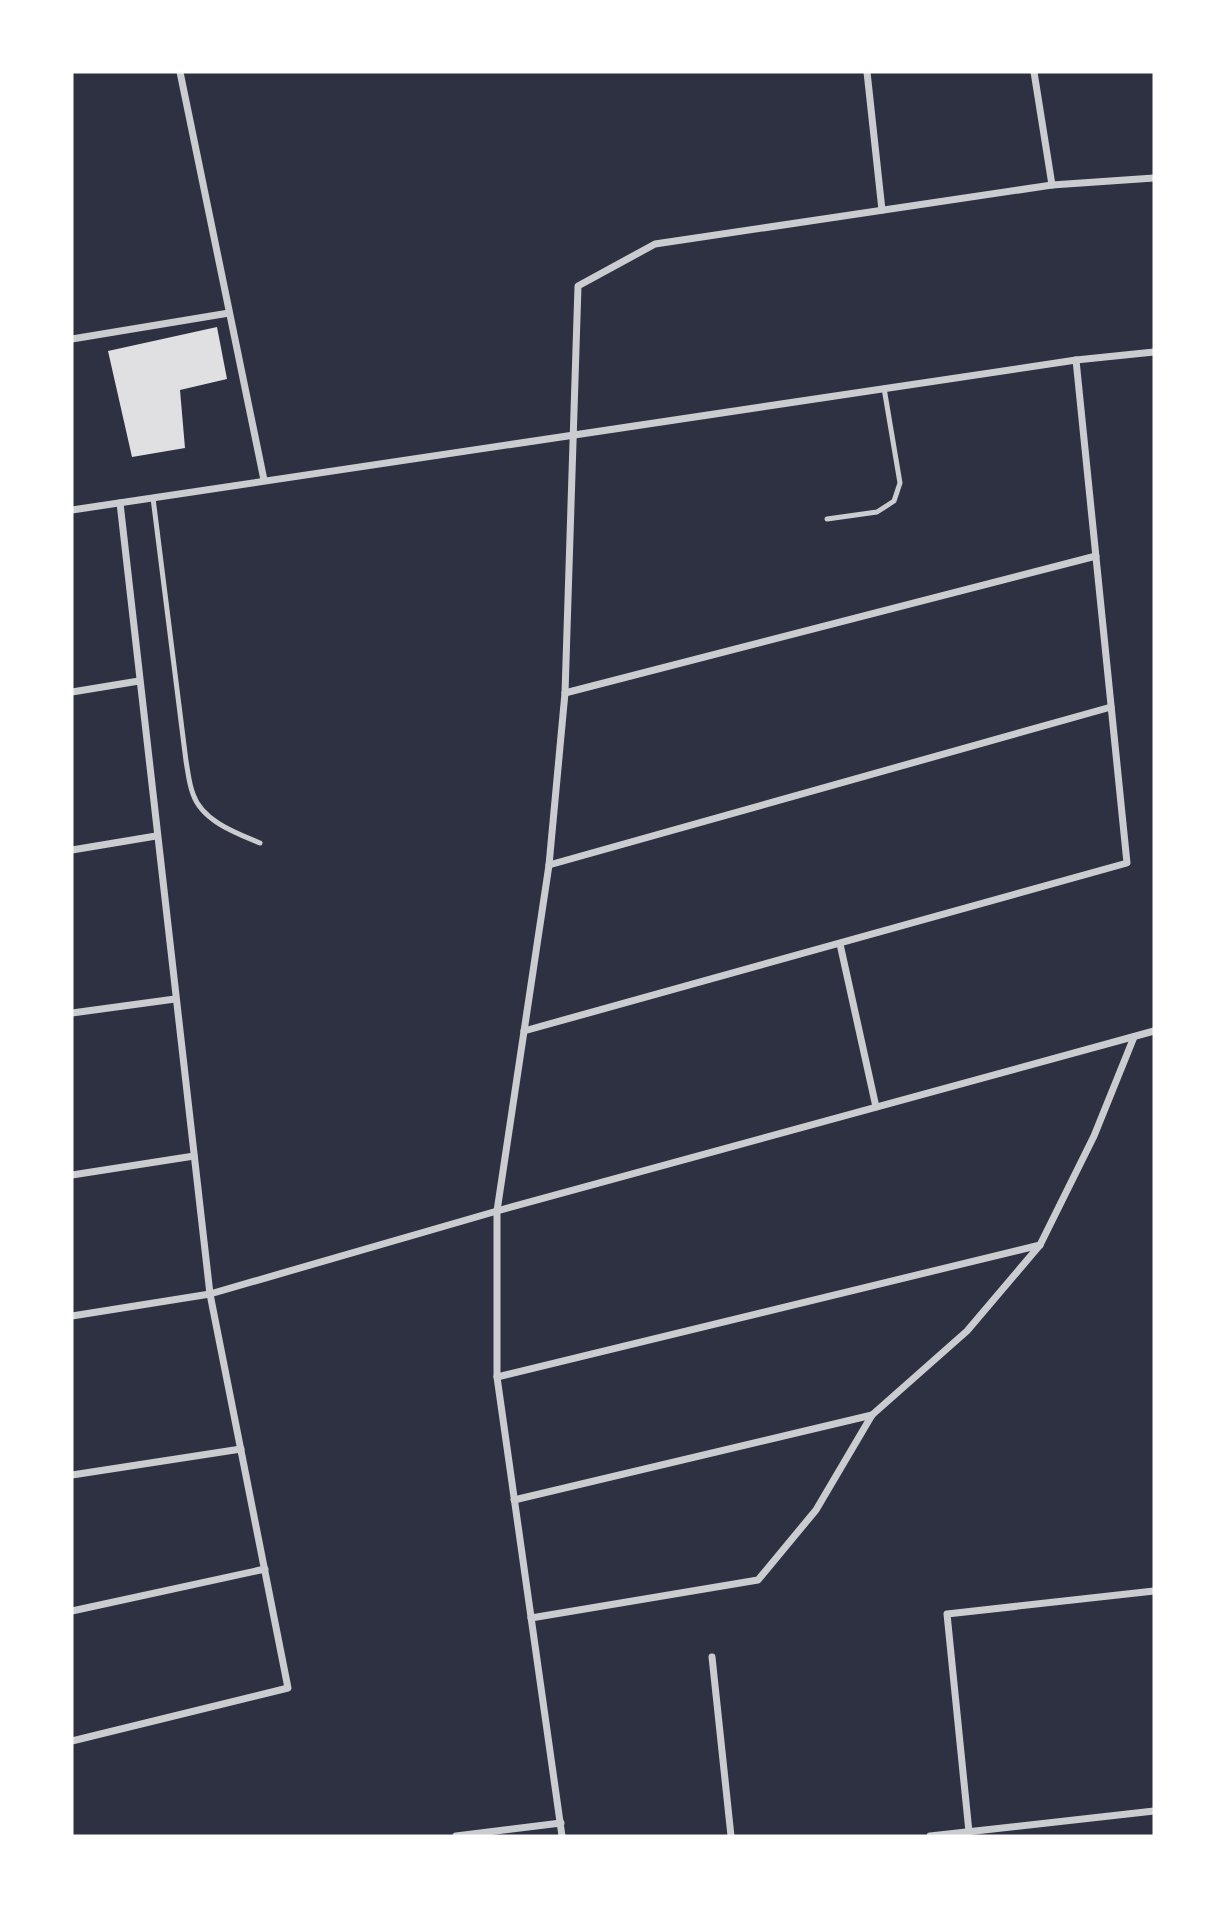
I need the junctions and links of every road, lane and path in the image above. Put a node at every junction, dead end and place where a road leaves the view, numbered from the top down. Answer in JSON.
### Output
{"nodes":[{"id":1,"x":180,"y":72,"type":"edge"},
{"id":2,"x":867,"y":72,"type":"edge"},
{"id":3,"x":1034,"y":72,"type":"edge"},
{"id":4,"x":1154,"y":177,"type":"edge"},
{"id":5,"x":1052,"y":185,"type":"junction"},
{"id":6,"x":881,"y":210,"type":"junction"},
{"id":7,"x":229,"y":313,"type":"junction"},
{"id":8,"x":72,"y":339,"type":"edge"},
{"id":9,"x":1154,"y":352,"type":"edge"},
{"id":10,"x":1076,"y":360,"type":"junction"},
{"id":11,"x":884,"y":388,"type":"junction"},
{"id":12,"x":574,"y":433,"type":"junction"},
{"id":13,"x":264,"y":480,"type":"junction"},
{"id":14,"x":153,"y":498,"type":"junction"},
{"id":15,"x":120,"y":503,"type":"junction"},
{"id":16,"x":72,"y":510,"type":"edge"},
{"id":17,"x":827,"y":519,"type":"dead end"},
{"id":18,"x":1096,"y":556,"type":"junction"},
{"id":19,"x":139,"y":681,"type":"junction"},
{"id":20,"x":72,"y":692,"type":"edge"},
{"id":21,"x":565,"y":693,"type":"junction"},
{"id":22,"x":1111,"y":707,"type":"junction"},
{"id":23,"x":156,"y":836,"type":"junction"},
{"id":24,"x":260,"y":844,"type":"dead end"},
{"id":25,"x":72,"y":850,"type":"edge"},
{"id":26,"x":549,"y":865,"type":"junction"},
{"id":27,"x":841,"y":944,"type":"junction"},
{"id":28,"x":175,"y":999,"type":"junction"},
{"id":29,"x":72,"y":1013,"type":"edge"},
{"id":30,"x":524,"y":1031,"type":"junction"},
{"id":31,"x":1154,"y":1031,"type":"edge"},
{"id":32,"x":1134,"y":1037,"type":"junction"},
{"id":33,"x":876,"y":1107,"type":"junction"},
{"id":34,"x":194,"y":1156,"type":"junction"},
{"id":35,"x":72,"y":1175,"type":"edge"},
{"id":36,"x":497,"y":1211,"type":"junction"},
{"id":37,"x":1040,"y":1245,"type":"junction"},
{"id":38,"x":210,"y":1294,"type":"junction"},
{"id":39,"x":72,"y":1316,"type":"edge"},
{"id":40,"x":497,"y":1377,"type":"junction"},
{"id":41,"x":872,"y":1415,"type":"junction"},
{"id":42,"x":242,"y":1449,"type":"junction"},
{"id":43,"x":72,"y":1475,"type":"edge"},
{"id":44,"x":514,"y":1500,"type":"junction"},
{"id":45,"x":265,"y":1569,"type":"junction"},
{"id":46,"x":1154,"y":1591,"type":"edge"},
{"id":47,"x":72,"y":1611,"type":"edge"},
{"id":48,"x":531,"y":1618,"type":"junction"},
{"id":49,"x":712,"y":1657,"type":"dead end"},
{"id":50,"x":72,"y":1741,"type":"edge"},
{"id":51,"x":1154,"y":1811,"type":"edge"},
{"id":52,"x":561,"y":1823,"type":"junction"},
{"id":53,"x":969,"y":1832,"type":"junction"},
{"id":54,"x":456,"y":1836,"type":"edge"},
{"id":55,"x":562,"y":1836,"type":"edge"},
{"id":56,"x":732,"y":1836,"type":"edge"},
{"id":57,"x":930,"y":1836,"type":"edge"}],
"edges":[{"from":1,"to":7,"type":"street"},
{"from":2,"to":6,"type":"street"},
{"from":3,"to":5,"type":"street"},
{"from":4,"to":5,"type":"street"},
{"from":5,"to":6,"type":"street"},
{"from":6,"to":12,"type":"street"},
{"from":7,"to":8,"type":"street"},
{"from":7,"to":13,"type":"street"},
{"from":9,"to":10,"type":"street"},
{"from":10,"to":11,"type":"street"},
{"from":10,"to":18,"type":"street"},
{"from":11,"to":12,"type":"street"},
{"from":11,"to":17,"type":"lane"},
{"from":12,"to":13,"type":"street"},
{"from":12,"to":21,"type":"street"},
{"from":13,"to":14,"type":"street"},
{"from":14,"to":15,"type":"street"},
{"from":14,"to":24,"type":"lane"},
{"from":15,"to":16,"type":"street"},
{"from":15,"to":19,"type":"street"},
{"from":18,"to":21,"type":"street"},
{"from":18,"to":22,"type":"street"},
{"from":19,"to":20,"type":"street"},
{"from":19,"to":23,"type":"street"},
{"from":21,"to":26,"type":"street"},
{"from":22,"to":26,"type":"street"},
{"from":22,"to":27,"type":"street"},
{"from":23,"to":25,"type":"street"},
{"from":23,"to":28,"type":"street"},
{"from":26,"to":30,"type":"street"},
{"from":27,"to":30,"type":"street"},
{"from":27,"to":33,"type":"street"},
{"from":28,"to":29,"type":"street"},
{"from":28,"to":34,"type":"street"},
{"from":30,"to":36,"type":"street"},
{"from":31,"to":32,"type":"street"},
{"from":32,"to":33,"type":"street"},
{"from":32,"to":37,"type":"street"},
{"from":33,"to":36,"type":"street"},
{"from":34,"to":35,"type":"street"},
{"from":34,"to":38,"type":"street"},
{"from":36,"to":38,"type":"street"},
{"from":36,"to":40,"type":"street"},
{"from":37,"to":40,"type":"street"},
{"from":37,"to":41,"type":"street"},
{"from":38,"to":39,"type":"street"},
{"from":38,"to":42,"type":"street"},
{"from":40,"to":44,"type":"street"},
{"from":41,"to":44,"type":"street"},
{"from":41,"to":48,"type":"street"},
{"from":42,"to":43,"type":"street"},
{"from":42,"to":45,"type":"street"},
{"from":44,"to":48,"type":"street"},
{"from":45,"to":47,"type":"street"},
{"from":45,"to":50,"type":"street"},
{"from":46,"to":53,"type":"street"},
{"from":48,"to":52,"type":"street"},
{"from":49,"to":56,"type":"street"},
{"from":51,"to":53,"type":"street"},
{"from":52,"to":54,"type":"street"},
{"from":52,"to":55,"type":"street"},
{"from":53,"to":57,"type":"street"}]}
